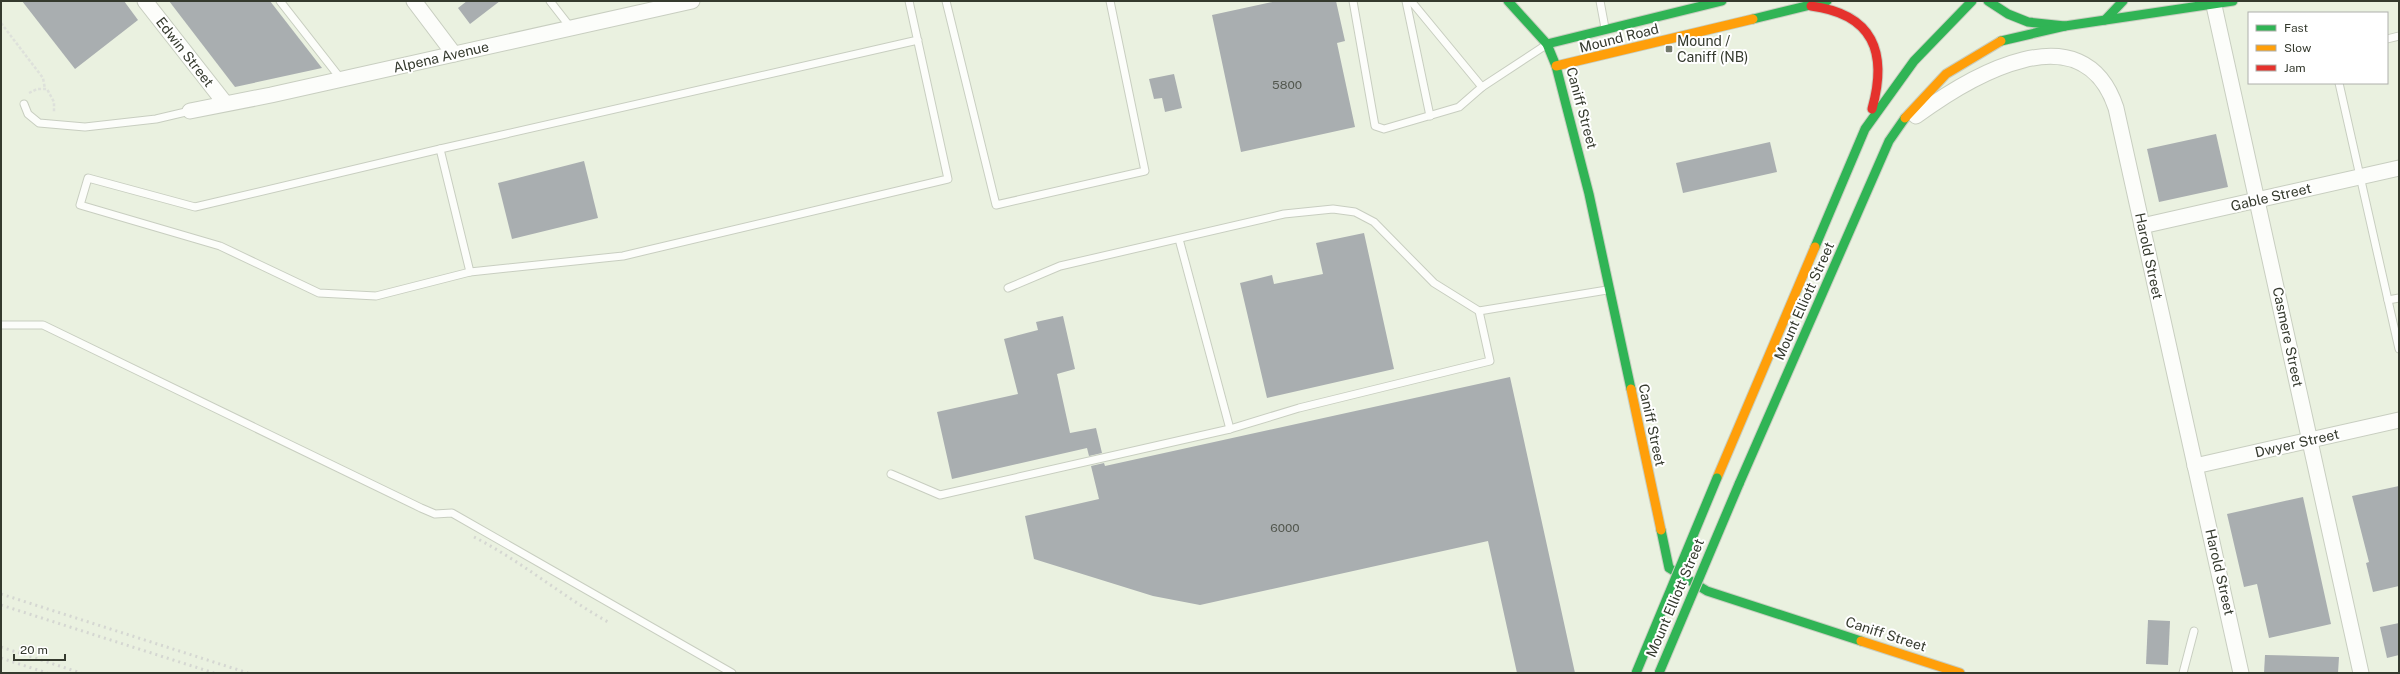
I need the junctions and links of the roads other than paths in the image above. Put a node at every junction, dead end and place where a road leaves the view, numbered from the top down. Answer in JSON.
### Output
{"nodes":[{"id":1,"x":145,"y":1,"type":"edge"},
{"id":2,"x":280,"y":1,"type":"edge"},
{"id":3,"x":414,"y":1,"type":"edge"},
{"id":4,"x":550,"y":1,"type":"edge"},
{"id":5,"x":909,"y":1,"type":"edge"},
{"id":6,"x":946,"y":1,"type":"edge"},
{"id":7,"x":1110,"y":1,"type":"edge"},
{"id":8,"x":1353,"y":1,"type":"edge"},
{"id":9,"x":1406,"y":1,"type":"edge"},
{"id":10,"x":1411,"y":1,"type":"edge"},
{"id":11,"x":1508,"y":1,"type":"edge"},
{"id":12,"x":1600,"y":1,"type":"edge"},
{"id":13,"x":1722,"y":1,"type":"edge"},
{"id":14,"x":1827,"y":1,"type":"edge"},
{"id":15,"x":1972,"y":1,"type":"edge"},
{"id":16,"x":1988,"y":1,"type":"edge"},
{"id":17,"x":2123,"y":1,"type":"edge"},
{"id":18,"x":2233,"y":1,"type":"edge"},
{"id":19,"x":687,"y":2,"type":"edge"},
{"id":20,"x":2213,"y":3,"type":"edge"},
{"id":21,"x":1700,"y":4,"type":"edge"},
{"id":22,"x":1806,"y":6,"type":"junction"},
{"id":23,"x":2105,"y":20,"type":"junction"},
{"id":24,"x":2065,"y":26,"type":"junction"},
{"id":25,"x":571,"y":28,"type":"junction"},
{"id":26,"x":1606,"y":30,"type":"junction"},
{"id":27,"x":2399,"y":36,"type":"edge"},
{"id":28,"x":2388,"y":39,"type":"edge"},
{"id":29,"x":918,"y":40,"type":"junction"},
{"id":30,"x":1547,"y":44,"type":"junction"},
{"id":31,"x":454,"y":54,"type":"junction"},
{"id":32,"x":1556,"y":66,"type":"junction"},
{"id":33,"x":341,"y":79,"type":"junction"},
{"id":34,"x":2339,"y":84,"type":"edge"},
{"id":35,"x":1482,"y":87,"type":"junction"},
{"id":36,"x":24,"y":104,"type":"road end"},
{"id":37,"x":225,"y":104,"type":"junction"},
{"id":38,"x":190,"y":111,"type":"joint"},
{"id":39,"x":1430,"y":116,"type":"junction"},
{"id":40,"x":1864,"y":129,"type":"junction"},
{"id":41,"x":1889,"y":141,"type":"junction"},
{"id":42,"x":440,"y":149,"type":"junction"},
{"id":43,"x":2399,"y":168,"type":"edge"},
{"id":44,"x":2360,"y":177,"type":"junction"},
{"id":45,"x":2257,"y":200,"type":"junction"},
{"id":46,"x":2142,"y":226,"type":"junction"},
{"id":47,"x":1179,"y":239,"type":"junction"},
{"id":48,"x":470,"y":272,"type":"junction"},
{"id":49,"x":1008,"y":288,"type":"dead end"},
{"id":50,"x":1609,"y":289,"type":"junction"},
{"id":51,"x":2399,"y":298,"type":"edge"},
{"id":52,"x":2388,"y":300,"type":"junction"},
{"id":53,"x":1479,"y":312,"type":"junction"},
{"id":54,"x":1,"y":325,"type":"edge"},
{"id":55,"x":2399,"y":349,"type":"edge"},
{"id":56,"x":2399,"y":420,"type":"edge"},
{"id":57,"x":1230,"y":429,"type":"junction"},
{"id":58,"x":2310,"y":440,"type":"junction"},
{"id":59,"x":2195,"y":466,"type":"junction"},
{"id":60,"x":891,"y":474,"type":"dead end"},
{"id":61,"x":2194,"y":631,"type":"dead end"},
{"id":62,"x":732,"y":673,"type":"edge"},
{"id":63,"x":1636,"y":673,"type":"edge"},
{"id":64,"x":1659,"y":673,"type":"edge"},
{"id":65,"x":1960,"y":673,"type":"edge"},
{"id":66,"x":2183,"y":673,"type":"edge"},
{"id":67,"x":2241,"y":673,"type":"edge"},
{"id":68,"x":2360,"y":673,"type":"edge"}],
"edges":[{"from":1,"to":37,"type":"street","name":"Edwin Street"},
{"from":2,"to":33,"type":"lane"},
{"from":3,"to":31,"type":"street"},
{"from":4,"to":25,"type":"lane"},
{"from":5,"to":29,"type":"lane"},
{"from":6,"to":7,"type":"lane"},
{"from":8,"to":39,"type":"lane"},
{"from":9,"to":39,"type":"lane"},
{"from":10,"to":35,"type":"lane"},
{"from":11,"to":30,"type":"main road","name":"Caniff Street"},
{"from":12,"to":26,"type":"lane"},
{"from":13,"to":21,"type":"main road","name":"Mound Road"},
{"from":14,"to":22,"type":"main road","name":"Mound Road"},
{"from":15,"to":40,"type":"main road","name":"Mount Elliott Street"},
{"from":16,"to":24,"type":"main road"},
{"from":17,"to":23,"type":"main road"},
{"from":18,"to":20,"type":"main road"},
{"from":19,"to":25,"type":"street","name":"Alpena Avenue"},
{"from":20,"to":23,"type":"main road"},
{"from":20,"to":45,"type":"street","name":"Casmere Street"},
{"from":21,"to":26,"type":"main road","name":"Mound Road"},
{"from":22,"to":32,"type":"main road","name":"Mound Road"},
{"from":22,"to":40,"type":"main road"},
{"from":23,"to":24,"type":"main road"},
{"from":24,"to":41,"type":"main road","name":"Mount Elliott Street"},
{"from":25,"to":31,"type":"street","name":"Alpena Avenue"},
{"from":26,"to":30,"type":"main road","name":"Mound Road"},
{"from":27,"to":28,"type":"lane"},
{"from":29,"to":42,"type":"lane"},
{"from":29,"to":48,"type":"lane"},
{"from":30,"to":32,"type":"main road","name":"Caniff Street"},
{"from":30,"to":35,"type":"lane"},
{"from":31,"to":33,"type":"street","name":"Alpena Avenue"},
{"from":32,"to":50,"type":"main road","name":"Caniff Street"},
{"from":33,"to":37,"type":"street","name":"Alpena Avenue"},
{"from":34,"to":44,"type":"lane"},
{"from":35,"to":39,"type":"lane"},
{"from":36,"to":38,"type":"lane"},
{"from":37,"to":38,"type":"street","name":"Alpena Avenue"},
{"from":40,"to":63,"type":"main road","name":"Mount Elliott Street","bridge":true},
{"from":41,"to":46,"type":"street","name":"Harold Street"},
{"from":41,"to":64,"type":"main road","name":"Mount Elliott Street","bridge":true},
{"from":42,"to":48,"type":"lane"},
{"from":42,"to":48,"type":"lane"},
{"from":43,"to":44,"type":"street","name":"Gable Street"},
{"from":44,"to":45,"type":"street","name":"Gable Street"},
{"from":44,"to":52,"type":"lane"},
{"from":45,"to":46,"type":"street","name":"Gable Street"},
{"from":45,"to":58,"type":"street","name":"Casmere Street"},
{"from":46,"to":59,"type":"street","name":"Harold Street"},
{"from":47,"to":49,"type":"lane"},
{"from":47,"to":53,"type":"lane"},
{"from":47,"to":57,"type":"lane"},
{"from":50,"to":53,"type":"lane"},
{"from":50,"to":65,"type":"main road","name":"Caniff Street"},
{"from":51,"to":52,"type":"lane"},
{"from":52,"to":55,"type":"lane"},
{"from":53,"to":57,"type":"lane"},
{"from":54,"to":62,"type":"lane"},
{"from":56,"to":58,"type":"street","name":"Dwyer Street"},
{"from":57,"to":60,"type":"lane"},
{"from":58,"to":59,"type":"street","name":"Dwyer Street"},
{"from":58,"to":68,"type":"street","name":"Casmere Street"},
{"from":59,"to":67,"type":"street","name":"Harold Street"},
{"from":61,"to":66,"type":"lane"}]}
